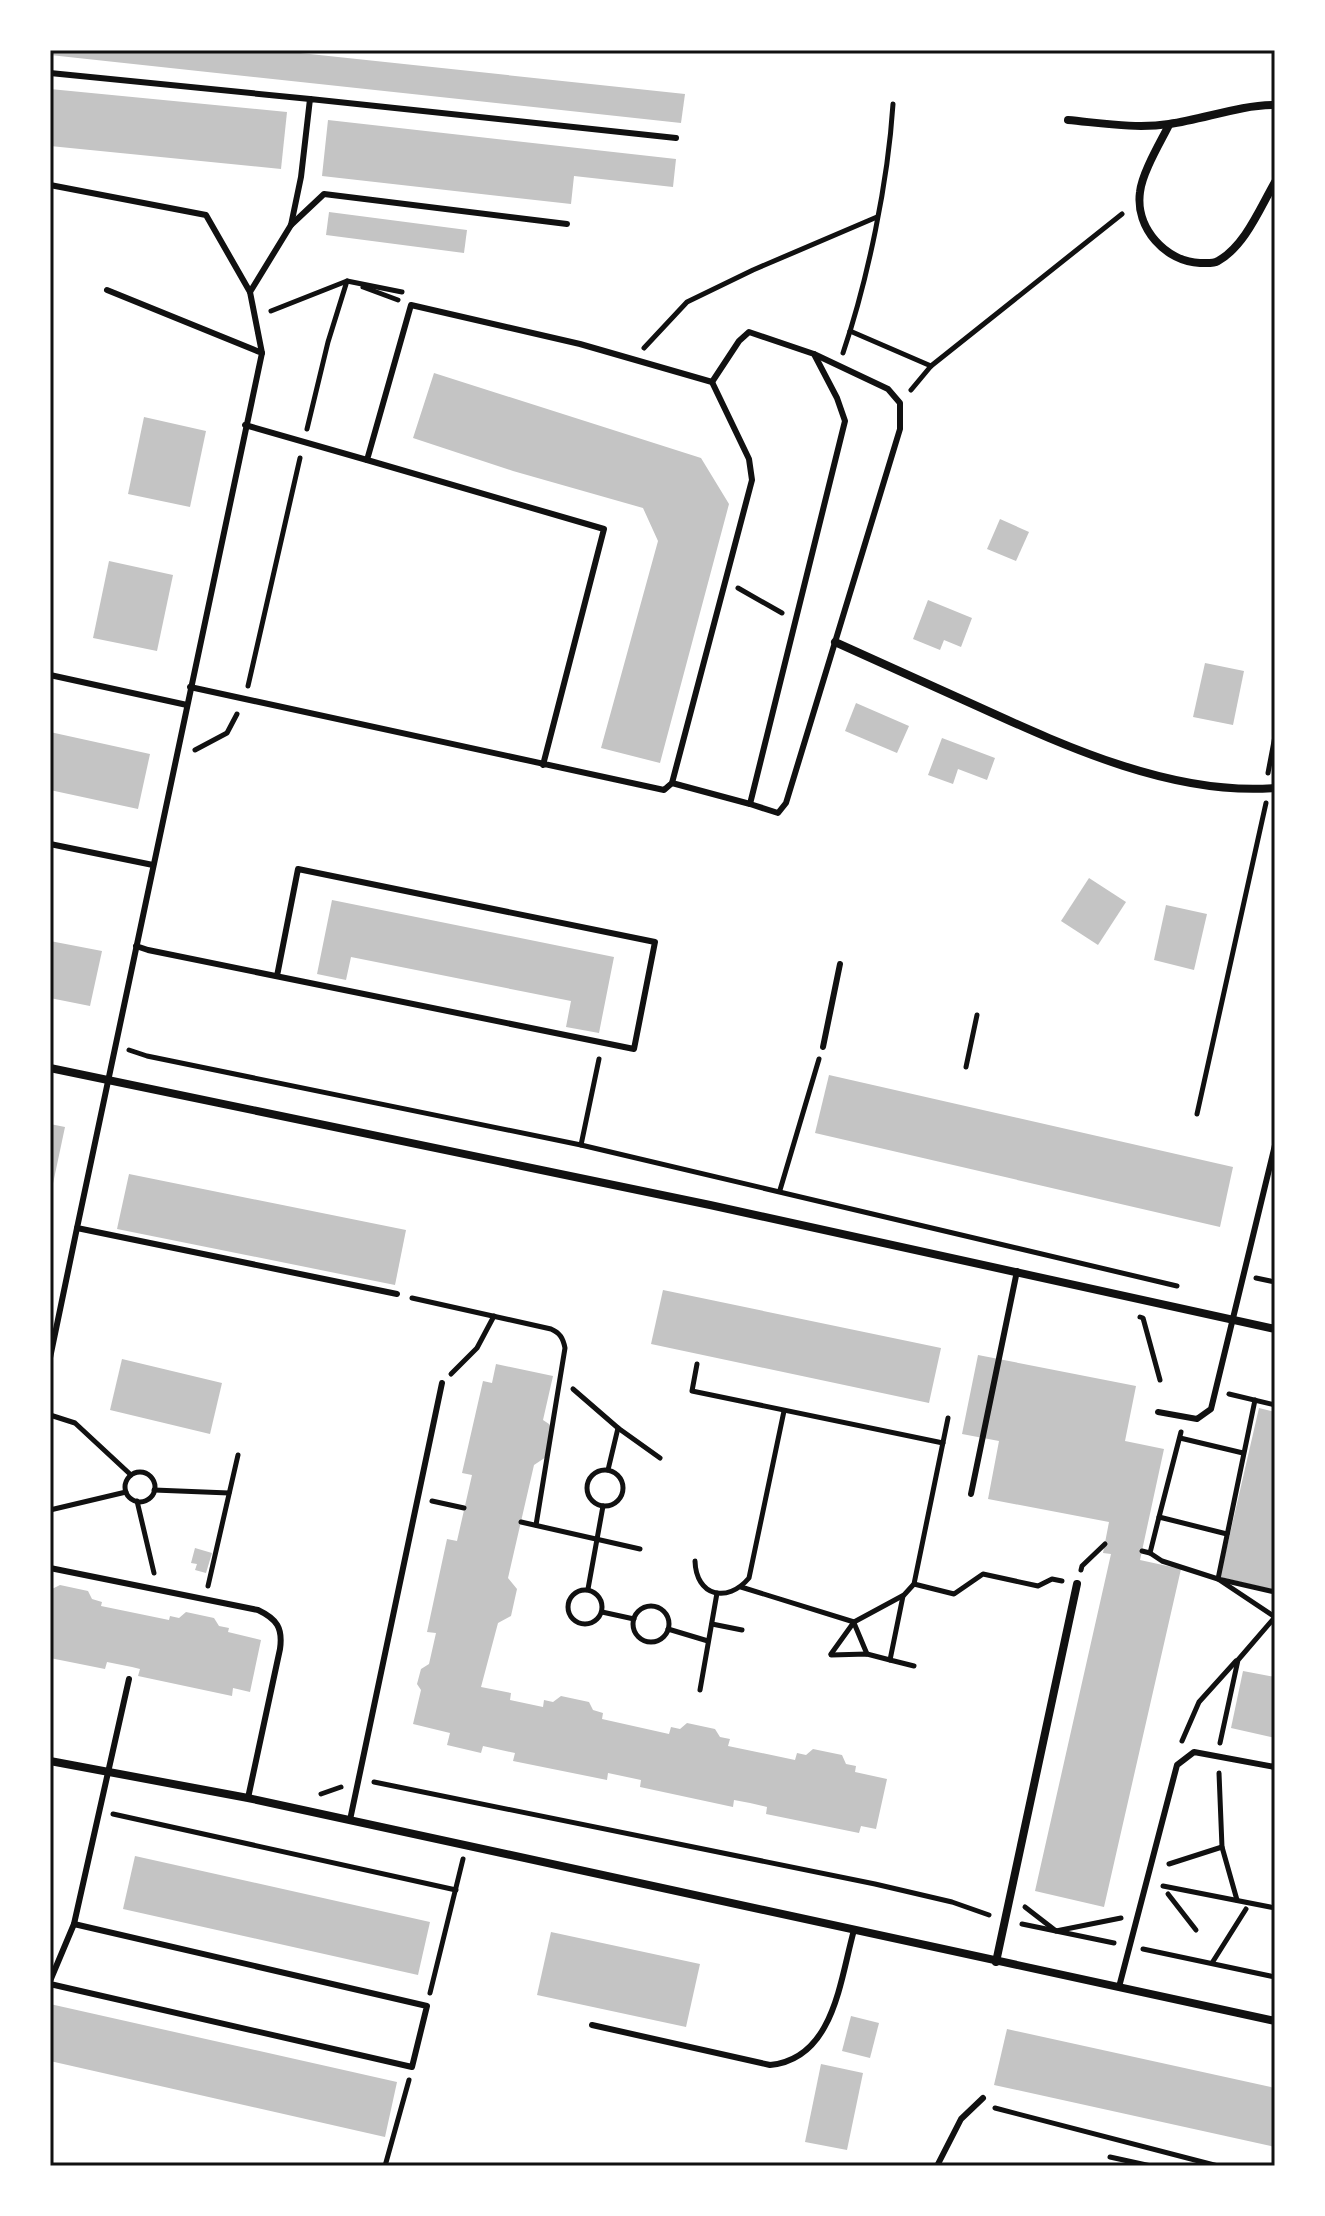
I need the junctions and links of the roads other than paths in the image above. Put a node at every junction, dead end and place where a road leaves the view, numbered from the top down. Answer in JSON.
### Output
{"nodes":[{"id":1,"x":50,"y":73,"type":"edge"},
{"id":2,"x":310,"y":99,"type":"junction"},
{"id":3,"x":1275,"y":105,"type":"edge"},
{"id":4,"x":1068,"y":120,"type":"dead end"},
{"id":5,"x":1169,"y":125,"type":"junction"},
{"id":6,"x":676,"y":138,"type":"dead end"},
{"id":7,"x":1275,"y":182,"type":"edge"},
{"id":8,"x":50,"y":185,"type":"edge"},
{"id":9,"x":567,"y":224,"type":"dead end"},
{"id":10,"x":291,"y":225,"type":"junction"},
{"id":11,"x":107,"y":290,"type":"dead end"},
{"id":12,"x":250,"y":292,"type":"junction"},
{"id":13,"x":262,"y":353,"type":"junction"},
{"id":14,"x":814,"y":354,"type":"junction"},
{"id":15,"x":712,"y":382,"type":"junction"},
{"id":16,"x":245,"y":425,"type":"junction"},
{"id":17,"x":367,"y":460,"type":"junction"},
{"id":18,"x":835,"y":642,"type":"junction"},
{"id":19,"x":50,"y":675,"type":"edge"},
{"id":20,"x":190,"y":687,"type":"junction"},
{"id":21,"x":187,"y":705,"type":"junction"},
{"id":22,"x":543,"y":765,"type":"junction"},
{"id":23,"x":672,"y":783,"type":"junction"},
{"id":24,"x":1272,"y":788,"type":"edge"},
{"id":25,"x":750,"y":804,"type":"junction"},
{"id":26,"x":50,"y":844,"type":"edge"},
{"id":27,"x":153,"y":865,"type":"junction"},
{"id":28,"x":136,"y":946,"type":"junction"},
{"id":29,"x":840,"y":964,"type":"dead end"},
{"id":30,"x":277,"y":976,"type":"junction"},
{"id":31,"x":823,"y":1047,"type":"road end"},
{"id":32,"x":50,"y":1068,"type":"edge"},
{"id":33,"x":110,"y":1080,"type":"junction"},
{"id":34,"x":1275,"y":1145,"type":"edge"},
{"id":35,"x":77,"y":1228,"type":"junction"},
{"id":36,"x":1017,"y":1271,"type":"junction"},
{"id":37,"x":397,"y":1294,"type":"road end"},
{"id":38,"x":1234,"y":1320,"type":"junction"},
{"id":39,"x":1275,"y":1329,"type":"edge"},
{"id":40,"x":50,"y":1358,"type":"edge"},
{"id":41,"x":442,"y":1383,"type":"road end"},
{"id":42,"x":1158,"y":1412,"type":"dead end"},
{"id":43,"x":971,"y":1494,"type":"dead end"},
{"id":44,"x":50,"y":1568,"type":"edge"},
{"id":45,"x":1077,"y":1584,"type":"road end"},
{"id":46,"x":129,"y":1679,"type":"dead end"},
{"id":47,"x":50,"y":1761,"type":"edge"},
{"id":48,"x":1275,"y":1767,"type":"edge"},
{"id":49,"x":109,"y":1773,"type":"junction"},
{"id":50,"x":248,"y":1798,"type":"junction"},
{"id":51,"x":350,"y":1820,"type":"junction"},
{"id":52,"x":74,"y":1924,"type":"junction"},
{"id":53,"x":854,"y":1930,"type":"junction"},
{"id":54,"x":996,"y":1962,"type":"junction"},
{"id":55,"x":50,"y":1982,"type":"edge"},
{"id":56,"x":1119,"y":1987,"type":"junction"},
{"id":57,"x":1275,"y":2021,"type":"edge"},
{"id":58,"x":592,"y":2025,"type":"dead end"},
{"id":59,"x":983,"y":2098,"type":"dead end"},
{"id":60,"x":937,"y":2166,"type":"edge"}],
"edges":[{"from":1,"to":2,"type":"lane"},
{"from":2,"to":6,"type":"lane"},
{"from":2,"to":10,"type":"lane"},
{"from":3,"to":5,"type":"street"},
{"from":4,"to":5,"type":"street"},
{"from":5,"to":7,"type":"street"},
{"from":8,"to":12,"type":"lane"},
{"from":9,"to":10,"type":"lane"},
{"from":10,"to":12,"type":"lane"},
{"from":11,"to":13,"type":"lane"},
{"from":12,"to":13,"type":"lane"},
{"from":13,"to":16,"type":"lane"},
{"from":14,"to":15,"type":"lane"},
{"from":14,"to":18,"type":"lane"},
{"from":14,"to":25,"type":"lane"},
{"from":15,"to":17,"type":"lane"},
{"from":15,"to":23,"type":"lane"},
{"from":16,"to":17,"type":"lane"},
{"from":16,"to":20,"type":"lane"},
{"from":17,"to":22,"type":"lane"},
{"from":18,"to":24,"type":"street"},
{"from":18,"to":25,"type":"lane"},
{"from":19,"to":21,"type":"lane"},
{"from":20,"to":21,"type":"lane"},
{"from":20,"to":22,"type":"lane"},
{"from":21,"to":27,"type":"lane"},
{"from":22,"to":23,"type":"lane"},
{"from":23,"to":25,"type":"lane"},
{"from":26,"to":27,"type":"lane"},
{"from":27,"to":28,"type":"lane"},
{"from":28,"to":30,"type":"lane"},
{"from":28,"to":33,"type":"lane"},
{"from":29,"to":31,"type":"lane"},
{"from":30,"to":30,"type":"lane"},
{"from":32,"to":33,"type":"street"},
{"from":33,"to":35,"type":"lane"},
{"from":33,"to":36,"type":"street"},
{"from":34,"to":38,"type":"lane"},
{"from":35,"to":37,"type":"lane"},
{"from":35,"to":40,"type":"lane"},
{"from":36,"to":38,"type":"street"},
{"from":36,"to":43,"type":"lane"},
{"from":38,"to":39,"type":"street"},
{"from":38,"to":42,"type":"lane"},
{"from":41,"to":51,"type":"lane"},
{"from":44,"to":50,"type":"lane"},
{"from":45,"to":54,"type":"street"},
{"from":46,"to":49,"type":"lane"},
{"from":47,"to":49,"type":"street"},
{"from":48,"to":56,"type":"lane"},
{"from":49,"to":50,"type":"street"},
{"from":49,"to":52,"type":"lane"},
{"from":50,"to":51,"type":"street"},
{"from":51,"to":53,"type":"street"},
{"from":52,"to":55,"type":"lane"},
{"from":52,"to":55,"type":"lane"},
{"from":53,"to":54,"type":"street"},
{"from":53,"to":58,"type":"lane"},
{"from":54,"to":56,"type":"street"},
{"from":56,"to":57,"type":"street"},
{"from":59,"to":60,"type":"lane"}]}
